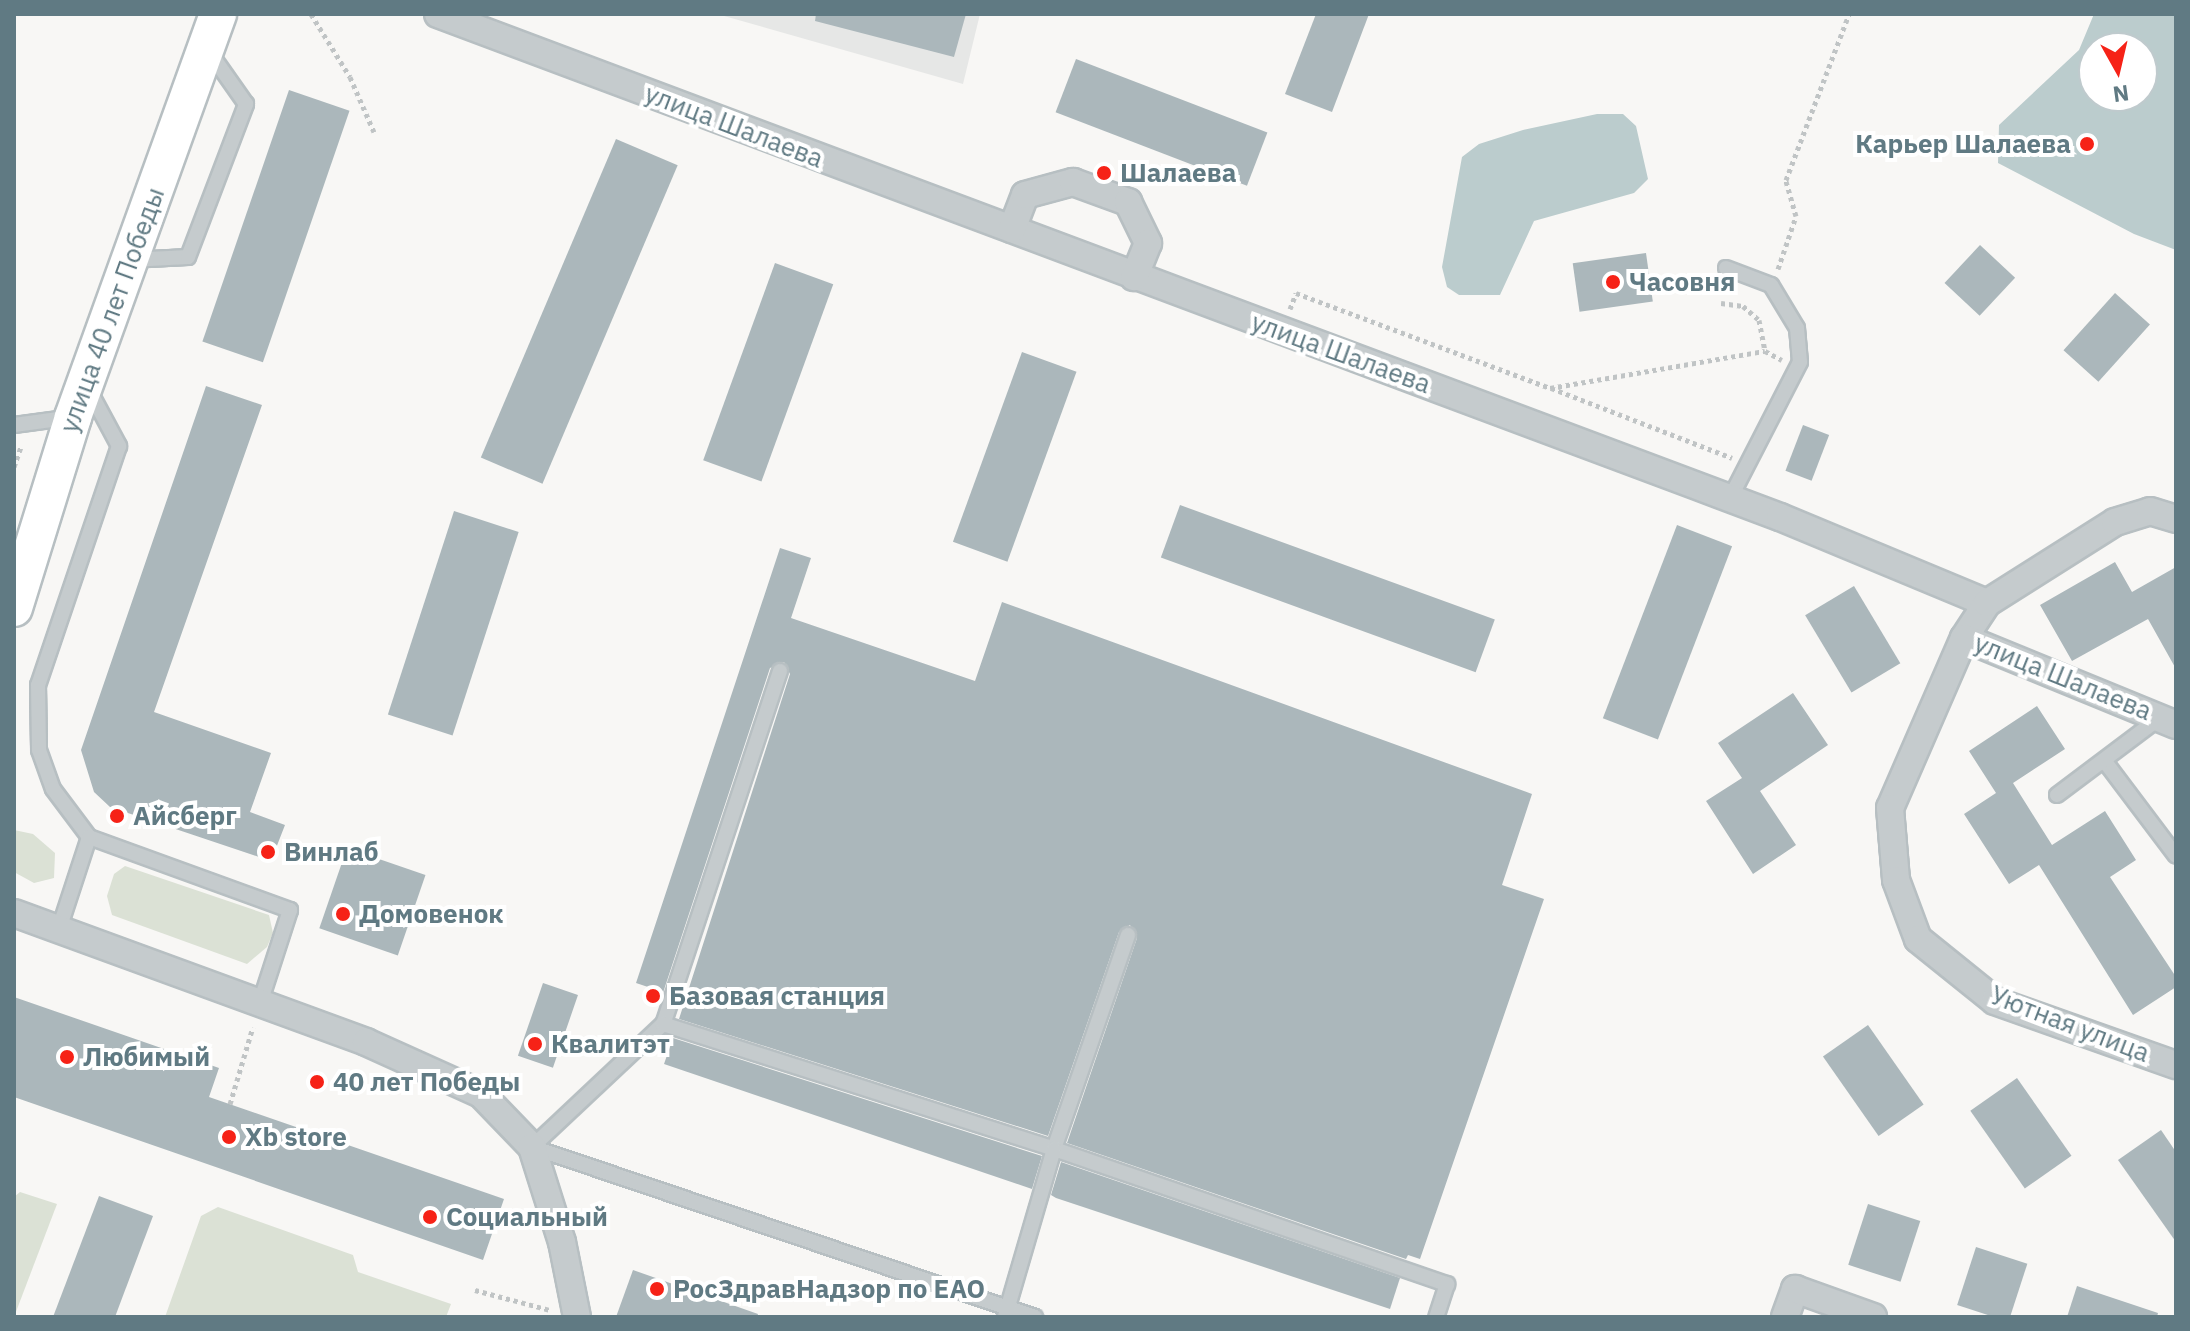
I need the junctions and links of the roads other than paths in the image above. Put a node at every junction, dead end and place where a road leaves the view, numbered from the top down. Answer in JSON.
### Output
{"nodes":[{"id":1,"x":438,"y":14,"type":"edge"},
{"id":2,"x":212,"y":30,"type":"edge"},
{"id":3,"x":1012,"y":229,"type":"junction"},
{"id":4,"x":129,"y":260,"type":"junction"},
{"id":5,"x":1726,"y":268,"type":"dead end"},
{"id":6,"x":1134,"y":277,"type":"junction"},
{"id":7,"x":85,"y":382,"type":"junction"},
{"id":8,"x":73,"y":417,"type":"junction"},
{"id":9,"x":14,"y":425,"type":"edge"},
{"id":10,"x":1730,"y":498,"type":"junction"},
{"id":11,"x":2176,"y":519,"type":"edge"},
{"id":12,"x":1987,"y":603,"type":"junction"},
{"id":13,"x":14,"y":608,"type":"edge"},
{"id":14,"x":1964,"y":638,"type":"junction"},
{"id":15,"x":780,"y":671,"type":"dead end"},
{"id":16,"x":2169,"y":721,"type":"edge"},
{"id":17,"x":2106,"y":763,"type":"junction"},
{"id":18,"x":2057,"y":795,"type":"dead end"},
{"id":19,"x":89,"y":837,"type":"junction"},
{"id":20,"x":2176,"y":856,"type":"edge"},
{"id":21,"x":14,"y":913,"type":"edge"},
{"id":22,"x":59,"y":929,"type":"junction"},
{"id":23,"x":1128,"y":935,"type":"dead end"},
{"id":24,"x":260,"y":1003,"type":"junction"},
{"id":25,"x":663,"y":1024,"type":"junction"},
{"id":26,"x":2176,"y":1065,"type":"edge"},
{"id":27,"x":532,"y":1147,"type":"junction"},
{"id":28,"x":1054,"y":1149,"type":"junction"},
{"id":29,"x":1006,"y":1311,"type":"edge"},
{"id":30,"x":568,"y":1315,"type":"edge"},
{"id":31,"x":1035,"y":1317,"type":"edge"},
{"id":32,"x":1436,"y":1317,"type":"edge"},
{"id":33,"x":1785,"y":1317,"type":"edge"},
{"id":34,"x":1873,"y":1317,"type":"edge"}],
"edges":[{"from":1,"to":3,"type":"street","name":"улица Шалаева"},
{"from":2,"to":4,"type":"main road","name":"улица 40 лет Победы"},
{"from":2,"to":4,"type":"lane"},
{"from":3,"to":6,"type":"street","name":"улица Шалаева"},
{"from":3,"to":6,"type":"street"},
{"from":4,"to":7,"type":"main road","name":"улица 40 лет Победы"},
{"from":5,"to":10,"type":"lane"},
{"from":6,"to":10,"type":"street","name":"улица Шалаева"},
{"from":7,"to":8,"type":"main road","name":"улица 40 лет Победы"},
{"from":7,"to":19,"type":"lane"},
{"from":8,"to":9,"type":"lane"},
{"from":8,"to":13,"type":"main road","name":"улица 40 лет Победы"},
{"from":10,"to":12,"type":"street","name":"улица Шалаева"},
{"from":11,"to":12,"type":"street"},
{"from":12,"to":14,"type":"street","name":"улица Шалаева"},
{"from":14,"to":16,"type":"street","name":"улица Шалаева"},
{"from":14,"to":26,"type":"street","name":"Уютная улица"},
{"from":15,"to":25,"type":"lane"},
{"from":16,"to":17,"type":"lane"},
{"from":17,"to":18,"type":"lane"},
{"from":17,"to":20,"type":"lane"},
{"from":19,"to":22,"type":"lane"},
{"from":19,"to":24,"type":"lane"},
{"from":21,"to":22,"type":"street"},
{"from":22,"to":24,"type":"street"},
{"from":23,"to":28,"type":"lane"},
{"from":24,"to":27,"type":"street"},
{"from":25,"to":27,"type":"lane"},
{"from":25,"to":28,"type":"lane"},
{"from":27,"to":29,"type":"lane"},
{"from":27,"to":30,"type":"street"},
{"from":28,"to":29,"type":"lane"},
{"from":28,"to":32,"type":"lane"},
{"from":29,"to":31,"type":"lane"},
{"from":33,"to":34,"type":"street"}]}
